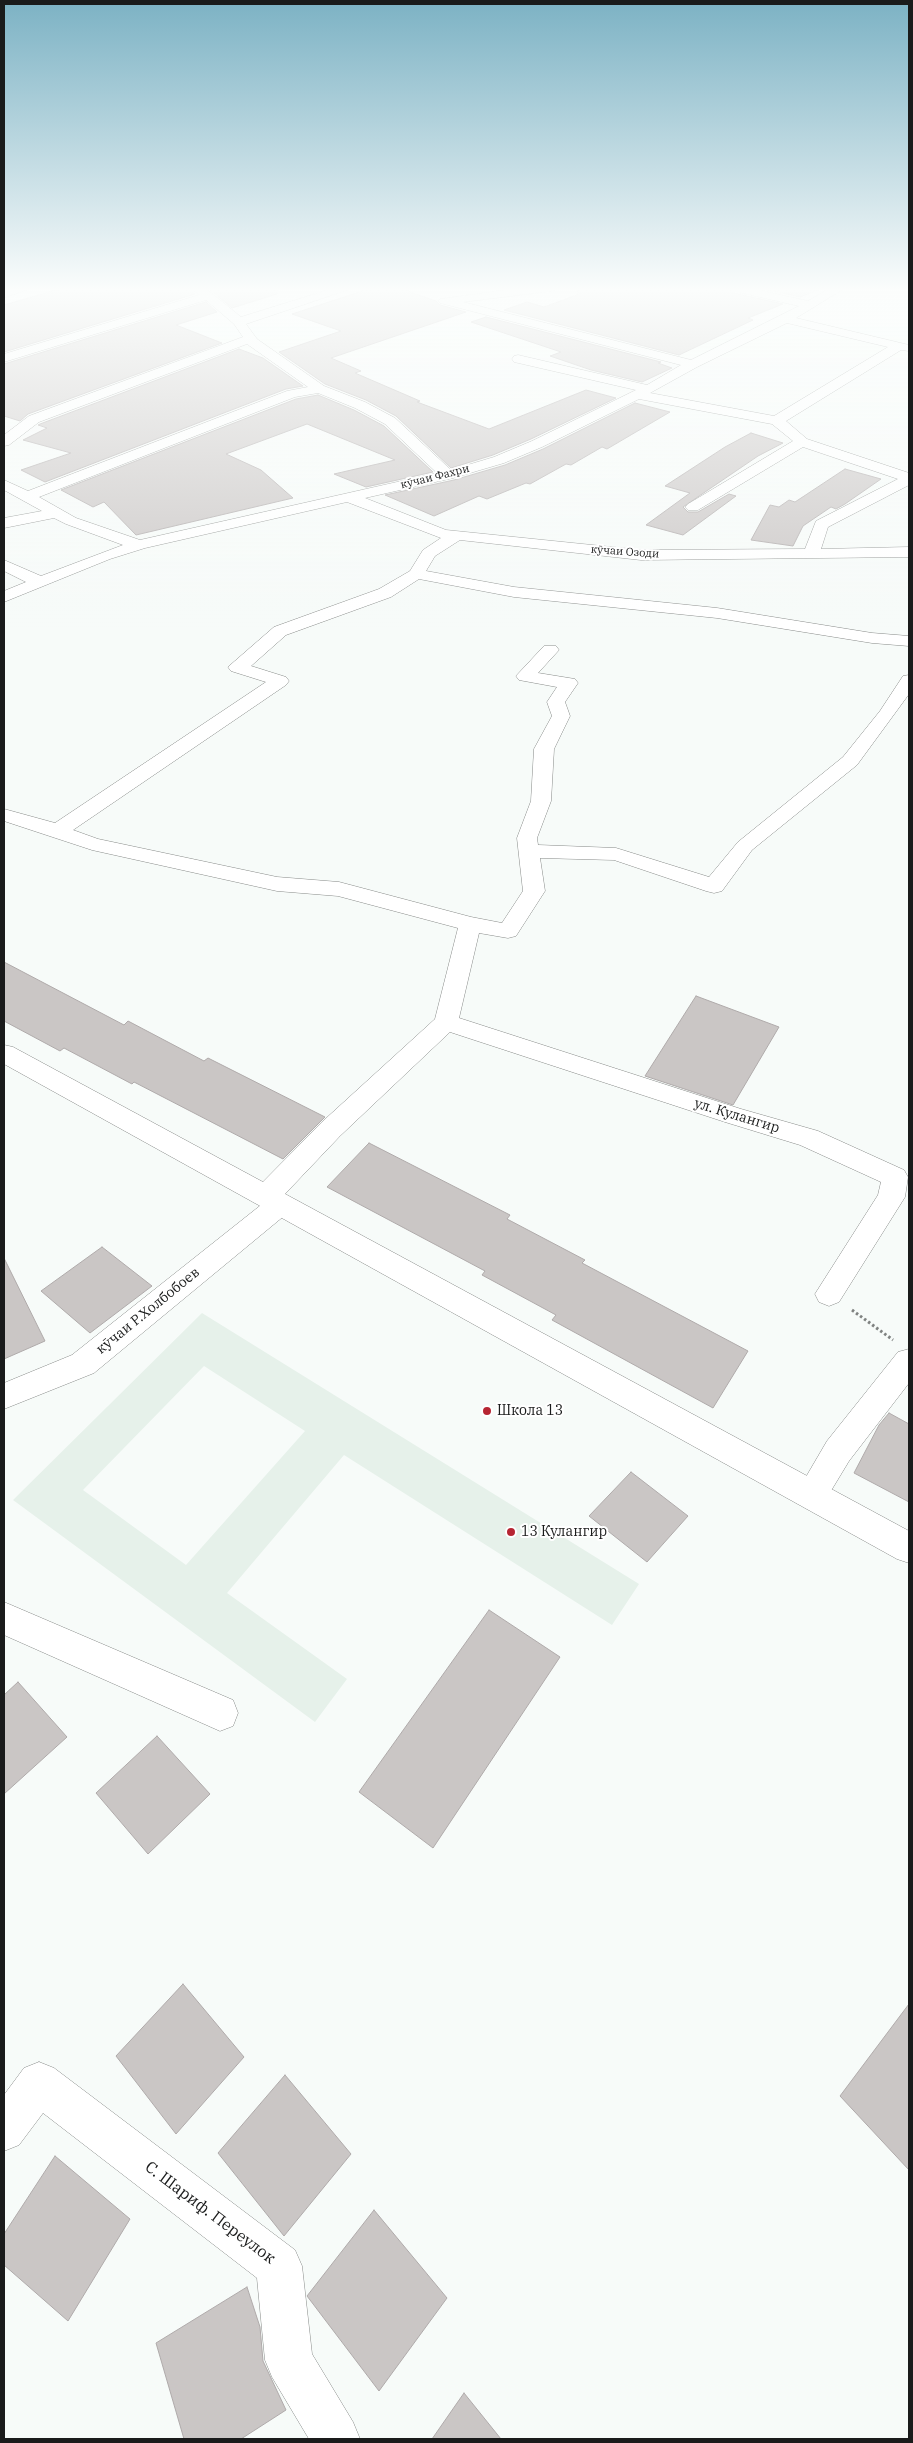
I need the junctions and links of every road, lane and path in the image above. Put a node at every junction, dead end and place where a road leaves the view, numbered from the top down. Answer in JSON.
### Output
{"nodes":[{"id":1,"x":80,"y":402,"type":"edge"},
{"id":2,"x":271,"y":402,"type":"edge"},
{"id":3,"x":352,"y":402,"type":"edge"},
{"id":4,"x":623,"y":402,"type":"edge"},
{"id":5,"x":689,"y":402,"type":"edge"},
{"id":6,"x":809,"y":402,"type":"edge"},
{"id":7,"x":776,"y":421,"type":"junction"},
{"id":8,"x":4,"y":442,"type":"edge"},
{"id":9,"x":802,"y":442,"type":"junction"},
{"id":10,"x":448,"y":475,"type":"junction"},
{"id":11,"x":909,"y":478,"type":"edge"},
{"id":12,"x":4,"y":484,"type":"edge"},
{"id":13,"x":27,"y":497,"type":"junction"},
{"id":14,"x":349,"y":497,"type":"junction"},
{"id":15,"x":693,"y":506,"type":"dead end"},
{"id":16,"x":57,"y":513,"type":"junction"},
{"id":17,"x":9,"y":528,"type":"edge"},
{"id":18,"x":456,"y":536,"type":"junction"},
{"id":19,"x":139,"y":545,"type":"junction"},
{"id":20,"x":909,"y":552,"type":"edge"},
{"id":21,"x":812,"y":553,"type":"junction"},
{"id":22,"x":4,"y":565,"type":"edge"},
{"id":23,"x":416,"y":574,"type":"junction"},
{"id":24,"x":40,"y":582,"type":"junction"},
{"id":25,"x":4,"y":596,"type":"edge"},
{"id":26,"x":909,"y":641,"type":"edge"},
{"id":27,"x":550,"y":650,"type":"dead end"},
{"id":28,"x":909,"y":680,"type":"edge"},
{"id":29,"x":901,"y":708,"type":"edge"},
{"id":30,"x":4,"y":815,"type":"edge"},
{"id":31,"x":57,"y":831,"type":"junction"},
{"id":32,"x":528,"y":851,"type":"junction"},
{"id":33,"x":470,"y":924,"type":"junction"},
{"id":34,"x":446,"y":1022,"type":"junction"},
{"id":35,"x":4,"y":1053,"type":"edge"},
{"id":36,"x":273,"y":1200,"type":"junction"},
{"id":37,"x":829,"y":1294,"type":"joint"},
{"id":38,"x":905,"y":1353,"type":"edge"},
{"id":39,"x":4,"y":1396,"type":"edge"},
{"id":40,"x":812,"y":1494,"type":"junction"},
{"id":41,"x":909,"y":1548,"type":"edge"},
{"id":42,"x":4,"y":1618,"type":"edge"},
{"id":43,"x":220,"y":1714,"type":"dead end"},
{"id":44,"x":4,"y":2130,"type":"edge"},
{"id":45,"x":336,"y":2439,"type":"edge"}],
"edges":[{"from":1,"to":8,"type":"street"},
{"from":2,"to":13,"type":"street"},
{"from":3,"to":10,"type":"street"},
{"from":4,"to":10,"type":"street","name":"кӯчаи Фахри"},
{"from":5,"to":7,"type":"street"},
{"from":6,"to":7,"type":"street"},
{"from":7,"to":9,"type":"street"},
{"from":9,"to":11,"type":"street"},
{"from":9,"to":15,"type":"street"},
{"from":10,"to":14,"type":"street","name":"кӯчаи Фахри"},
{"from":11,"to":21,"type":"street"},
{"from":12,"to":13,"type":"street"},
{"from":13,"to":16,"type":"street"},
{"from":14,"to":18,"type":"street","name":"кӯчаи Озоди"},
{"from":14,"to":19,"type":"street","name":"кӯчаи Фахри"},
{"from":16,"to":17,"type":"street"},
{"from":16,"to":19,"type":"street"},
{"from":18,"to":21,"type":"street","name":"кӯчаи Озоди"},
{"from":18,"to":23,"type":"street"},
{"from":19,"to":24,"type":"street","name":"кӯчаи Фахри"},
{"from":20,"to":21,"type":"street","name":"кӯчаи Озоди"},
{"from":22,"to":24,"type":"street"},
{"from":23,"to":26,"type":"street"},
{"from":23,"to":31,"type":"street"},
{"from":24,"to":25,"type":"street","name":"кӯчаи Фахри"},
{"from":27,"to":32,"type":"street"},
{"from":28,"to":29,"type":"street"},
{"from":29,"to":32,"type":"street"},
{"from":30,"to":31,"type":"street"},
{"from":31,"to":33,"type":"street"},
{"from":32,"to":33,"type":"street"},
{"from":33,"to":34,"type":"street"},
{"from":34,"to":36,"type":"street","name":"кӯчаи Р.Холбобоев"},
{"from":34,"to":37,"type":"street","name":"ул. Кулангир"},
{"from":35,"to":36,"type":"street"},
{"from":36,"to":39,"type":"street","name":"кӯчаи Р.Холбобоев"},
{"from":36,"to":40,"type":"street"},
{"from":37,"to":38,"type":"path"},
{"from":38,"to":40,"type":"street"},
{"from":40,"to":41,"type":"street"},
{"from":42,"to":43,"type":"street"},
{"from":44,"to":45,"type":"street","name":"С. Шариф. Переулок"}]}
